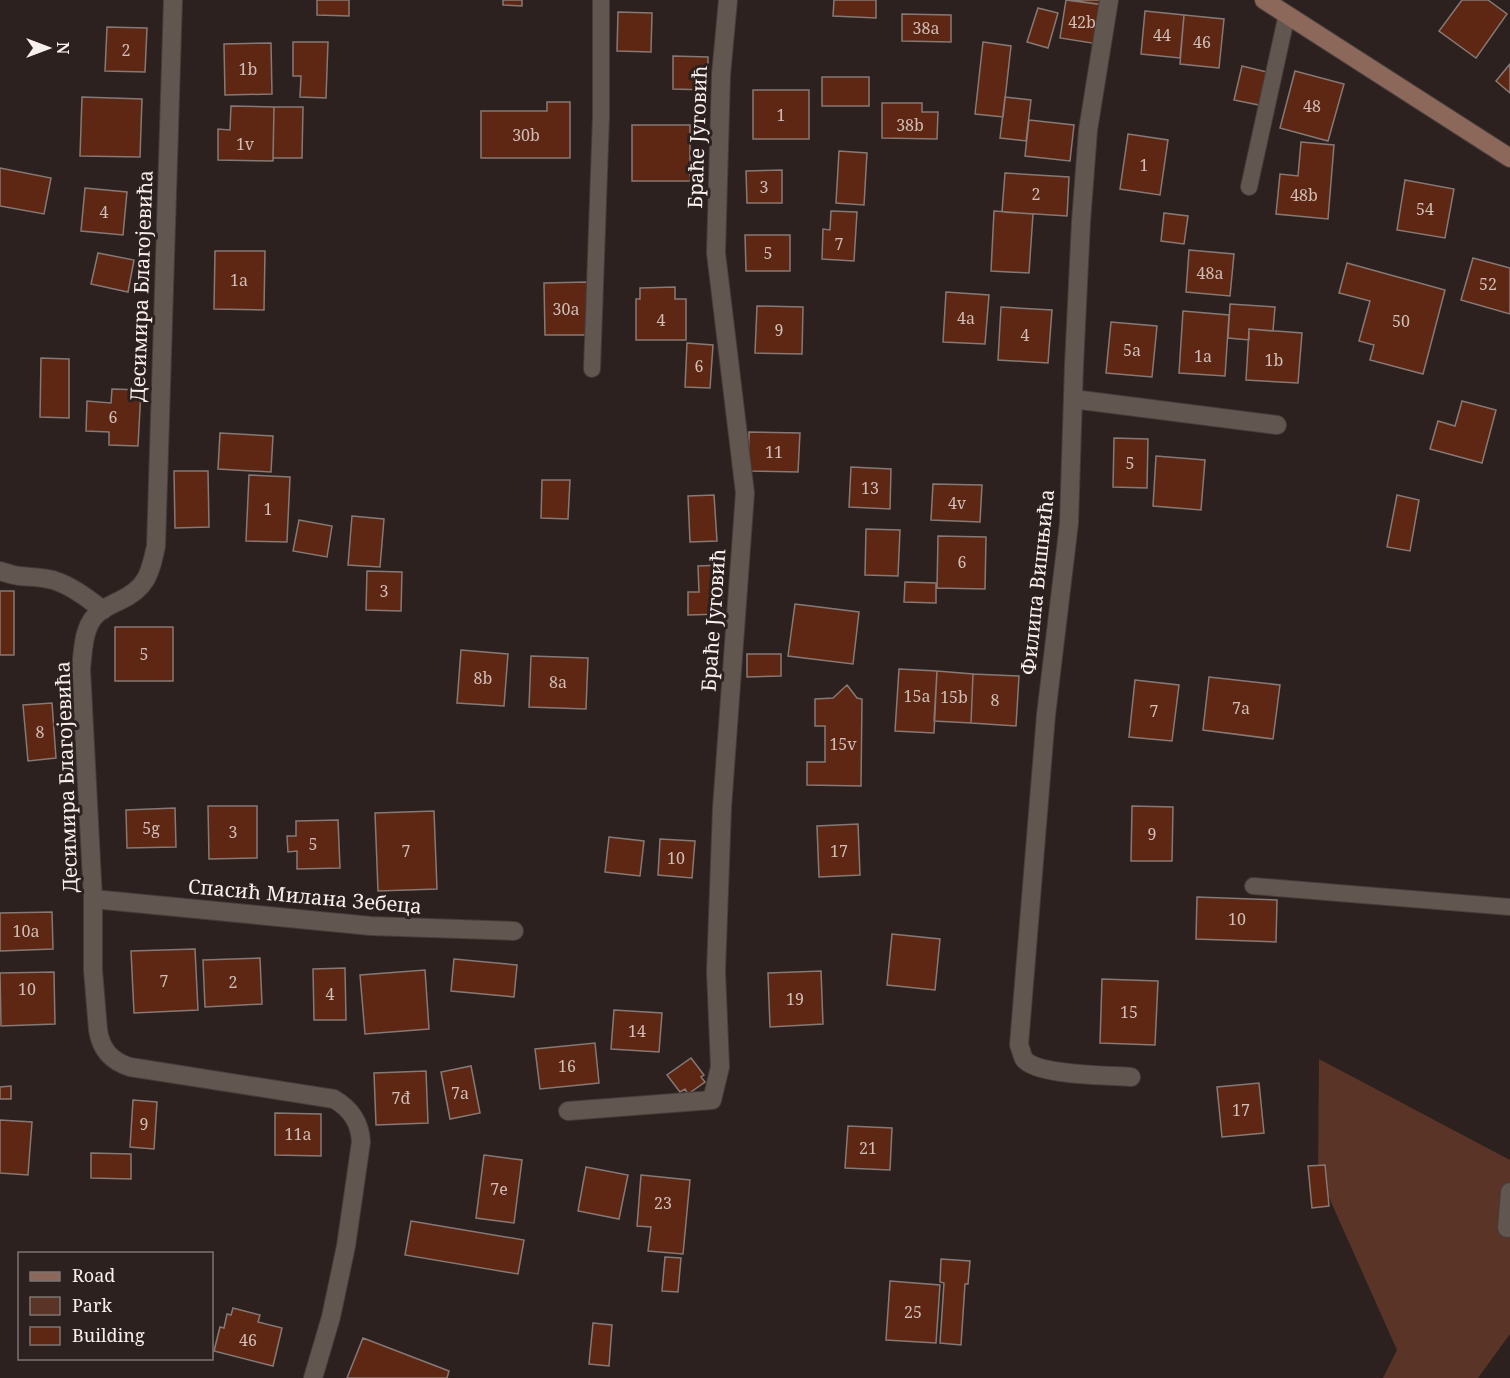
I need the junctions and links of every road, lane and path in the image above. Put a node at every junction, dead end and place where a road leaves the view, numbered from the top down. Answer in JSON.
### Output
{"nodes":[{"id":1,"x":172,"y":0,"type":"edge"},
{"id":2,"x":602,"y":0,"type":"edge"},
{"id":3,"x":728,"y":0,"type":"edge"},
{"id":4,"x":1109,"y":0,"type":"edge"},
{"id":5,"x":1264,"y":0,"type":"edge"},
{"id":6,"x":1287,"y":14,"type":"junction"},
{"id":7,"x":1510,"y":158,"type":"edge"},
{"id":8,"x":1250,"y":187,"type":"dead end"},
{"id":9,"x":592,"y":369,"type":"dead end"},
{"id":10,"x":1073,"y":399,"type":"junction"},
{"id":11,"x":1277,"y":425,"type":"dead end"},
{"id":12,"x":0,"y":571,"type":"edge"},
{"id":13,"x":102,"y":610,"type":"junction"},
{"id":14,"x":1253,"y":886,"type":"dead end"},
{"id":15,"x":93,"y":899,"type":"junction"},
{"id":16,"x":1510,"y":907,"type":"edge"},
{"id":17,"x":514,"y":932,"type":"dead end"},
{"id":18,"x":1131,"y":1077,"type":"dead end"},
{"id":19,"x":568,"y":1111,"type":"dead end"},
{"id":20,"x":1510,"y":1192,"type":"edge"},
{"id":21,"x":1507,"y":1228,"type":"dead end"},
{"id":22,"x":313,"y":1378,"type":"edge"}],
"edges":[{"from":1,"to":13,"type":"street","name":"Десимира Благојевића"},
{"from":2,"to":9,"type":"lane"},
{"from":3,"to":19,"type":"street","name":"Браће Југовић"},
{"from":4,"to":10,"type":"street","name":"Филипа Вишњића"},
{"from":5,"to":6,"type":"street"},
{"from":6,"to":7,"type":"street"},
{"from":6,"to":8,"type":"lane"},
{"from":10,"to":11,"type":"street"},
{"from":10,"to":18,"type":"street","name":"Филипа Вишњића"},
{"from":12,"to":13,"type":"street"},
{"from":13,"to":15,"type":"street","name":"Десимира Благојевића"},
{"from":14,"to":16,"type":"lane"},
{"from":15,"to":17,"type":"street","name":"Спасић Милана Зебеца"},
{"from":15,"to":22,"type":"street","name":"Десимира Благојевића"},
{"from":20,"to":21,"type":"street"}]}
